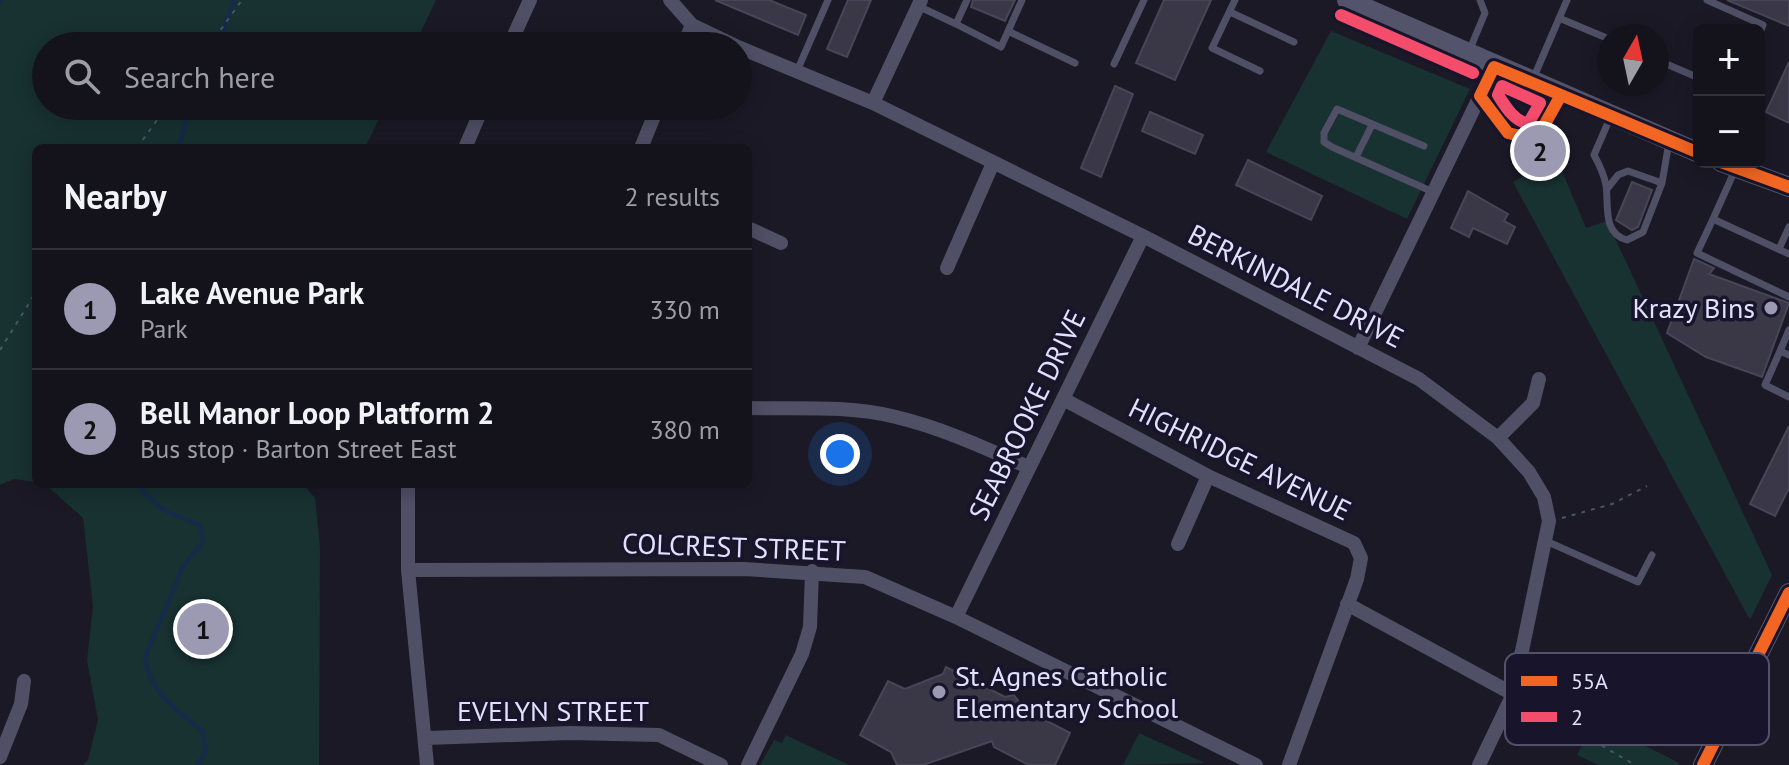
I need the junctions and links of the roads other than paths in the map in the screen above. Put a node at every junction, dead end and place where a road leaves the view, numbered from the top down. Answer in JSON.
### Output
{"nodes":[{"id":1,"x":530,"y":0,"type":"edge"},
{"id":2,"x":670,"y":0,"type":"edge"},
{"id":3,"x":828,"y":0,"type":"edge"},
{"id":4,"x":967,"y":0,"type":"edge"},
{"id":5,"x":1022,"y":0,"type":"edge"},
{"id":6,"x":1144,"y":0,"type":"edge"},
{"id":7,"x":1235,"y":0,"type":"edge"},
{"id":8,"x":1347,"y":0,"type":"edge"},
{"id":9,"x":1480,"y":0,"type":"edge"},
{"id":10,"x":1567,"y":0,"type":"edge"},
{"id":11,"x":1707,"y":0,"type":"edge"},
{"id":12,"x":920,"y":3,"type":"edge"},
{"id":13,"x":1368,"y":4,"type":"edge"},
{"id":14,"x":1230,"y":12,"type":"junction"},
{"id":15,"x":1559,"y":18,"type":"junction"},
{"id":16,"x":956,"y":24,"type":"junction"},
{"id":17,"x":1761,"y":24,"type":"edge"},
{"id":18,"x":692,"y":25,"type":"junction"},
{"id":19,"x":1008,"y":31,"type":"junction"},
{"id":20,"x":515,"y":32,"type":"edge"},
{"id":21,"x":689,"y":32,"type":"edge"},
{"id":22,"x":707,"y":32,"type":"edge"},
{"id":23,"x":1597,"y":34,"type":"edge"},
{"id":24,"x":1294,"y":42,"type":"dead end"},
{"id":25,"x":752,"y":52,"type":"edge"},
{"id":26,"x":1467,"y":54,"type":"junction"},
{"id":27,"x":1075,"y":63,"type":"dead end"},
{"id":28,"x":1114,"y":64,"type":"dead end"},
{"id":29,"x":1669,"y":65,"type":"edge"},
{"id":30,"x":1494,"y":67,"type":"junction"},
{"id":31,"x":797,"y":71,"type":"junction"},
{"id":32,"x":1260,"y":71,"type":"dead end"},
{"id":33,"x":1693,"y":75,"type":"edge"},
{"id":34,"x":1531,"y":82,"type":"junction"},
{"id":35,"x":1561,"y":95,"type":"junction"},
{"id":36,"x":1480,"y":96,"type":"junction"},
{"id":37,"x":873,"y":103,"type":"junction"},
{"id":38,"x":1611,"y":116,"type":"junction"},
{"id":39,"x":477,"y":120,"type":"edge"},
{"id":40,"x":652,"y":120,"type":"edge"},
{"id":41,"x":1372,"y":125,"type":"junction"},
{"id":42,"x":1669,"y":140,"type":"junction"},
{"id":43,"x":467,"y":144,"type":"edge"},
{"id":44,"x":643,"y":144,"type":"edge"},
{"id":45,"x":1424,"y":146,"type":"dead end"},
{"id":46,"x":1693,"y":150,"type":"edge"},
{"id":47,"x":1356,"y":157,"type":"junction"},
{"id":48,"x":993,"y":163,"type":"junction"},
{"id":49,"x":1727,"y":168,"type":"edge"},
{"id":50,"x":1736,"y":168,"type":"edge"},
{"id":51,"x":1662,"y":183,"type":"junction"},
{"id":52,"x":1789,"y":187,"type":"edge"},
{"id":53,"x":1606,"y":191,"type":"junction"},
{"id":54,"x":1433,"y":192,"type":"junction"},
{"id":55,"x":1713,"y":219,"type":"junction"},
{"id":56,"x":1789,"y":227,"type":"edge"},
{"id":57,"x":752,"y":230,"type":"edge"},
{"id":58,"x":1143,"y":236,"type":"junction"},
{"id":59,"x":781,"y":243,"type":"dead end"},
{"id":60,"x":1779,"y":249,"type":"junction"},
{"id":61,"x":1789,"y":254,"type":"edge"},
{"id":62,"x":947,"y":268,"type":"dead end"},
{"id":63,"x":1789,"y":297,"type":"edge"},
{"id":64,"x":1789,"y":330,"type":"edge"},
{"id":65,"x":1358,"y":348,"type":"junction"},
{"id":66,"x":1780,"y":351,"type":"junction"},
{"id":67,"x":1789,"y":355,"type":"edge"},
{"id":68,"x":1539,"y":379,"type":"dead end"},
{"id":69,"x":1789,"y":397,"type":"edge"},
{"id":70,"x":1065,"y":400,"type":"junction"},
{"id":71,"x":752,"y":408,"type":"edge"},
{"id":72,"x":1498,"y":438,"type":"junction"},
{"id":73,"x":1028,"y":467,"type":"junction"},
{"id":74,"x":1208,"y":476,"type":"junction"},
{"id":75,"x":408,"y":488,"type":"edge"},
{"id":76,"x":1546,"y":541,"type":"junction"},
{"id":77,"x":1178,"y":544,"type":"dead end"},
{"id":78,"x":1652,"y":555,"type":"dead end"},
{"id":79,"x":408,"y":570,"type":"junction"},
{"id":80,"x":812,"y":571,"type":"junction"},
{"id":81,"x":1789,"y":593,"type":"edge"},
{"id":82,"x":1347,"y":604,"type":"junction"},
{"id":83,"x":956,"y":617,"type":"junction"},
{"id":84,"x":1522,"y":653,"type":"edge"},
{"id":85,"x":1759,"y":653,"type":"edge"},
{"id":86,"x":24,"y":681,"type":"dead end"},
{"id":87,"x":1505,"y":690,"type":"edge"},
{"id":88,"x":1505,"y":711,"type":"edge"},
{"id":89,"x":427,"y":738,"type":"junction"},
{"id":90,"x":1713,"y":745,"type":"edge"},
{"id":91,"x":1,"y":751,"type":"edge"},
{"id":92,"x":427,"y":765,"type":"edge"},
{"id":93,"x":721,"y":765,"type":"edge"},
{"id":94,"x":748,"y":765,"type":"edge"},
{"id":95,"x":1256,"y":765,"type":"edge"},
{"id":96,"x":1289,"y":765,"type":"edge"},
{"id":97,"x":1479,"y":765,"type":"edge"},
{"id":98,"x":1703,"y":765,"type":"edge"}],
"edges":[{"from":1,"to":20,"type":"street"},
{"from":2,"to":18,"type":"street","name":"BERKINDALE DRIVE"},
{"from":3,"to":31,"type":"lane"},
{"from":4,"to":16,"type":"lane"},
{"from":5,"to":19,"type":"lane"},
{"from":6,"to":28,"type":"lane"},
{"from":7,"to":14,"type":"lane"},
{"from":8,"to":13,"type":"main road"},
{"from":9,"to":26,"type":"lane"},
{"from":10,"to":15,"type":"lane"},
{"from":11,"to":17,"type":"lane"},
{"from":12,"to":16,"type":"lane"},
{"from":12,"to":37,"type":"street"},
{"from":13,"to":26,"type":"main road"},
{"from":14,"to":24,"type":"lane"},
{"from":14,"to":32,"type":"lane"},
{"from":15,"to":23,"type":"lane"},
{"from":15,"to":34,"type":"lane"},
{"from":16,"to":19,"type":"lane"},
{"from":18,"to":21,"type":"street"},
{"from":18,"to":22,"type":"street","name":"BERKINDALE DRIVE"},
{"from":19,"to":27,"type":"lane"},
{"from":25,"to":31,"type":"street","name":"BERKINDALE DRIVE"},
{"from":26,"to":30,"type":"main road"},
{"from":29,"to":33,"type":"lane"},
{"from":30,"to":34,"type":"main road"},
{"from":30,"to":36,"type":"street"},
{"from":31,"to":37,"type":"street","name":"BERKINDALE DRIVE"},
{"from":34,"to":35,"type":"main road"},
{"from":35,"to":36,"type":"lane"},
{"from":35,"to":38,"type":"main road"},
{"from":36,"to":54,"type":"street"},
{"from":37,"to":48,"type":"street","name":"BERKINDALE DRIVE"},
{"from":38,"to":42,"type":"main road"},
{"from":38,"to":53,"type":"lane"},
{"from":39,"to":43,"type":"street"},
{"from":40,"to":44,"type":"street"},
{"from":41,"to":45,"type":"lane"},
{"from":41,"to":47,"type":"lane"},
{"from":41,"to":47,"type":"lane"},
{"from":42,"to":46,"type":"main road"},
{"from":42,"to":51,"type":"lane"},
{"from":47,"to":54,"type":"lane"},
{"from":48,"to":58,"type":"street","name":"BERKINDALE DRIVE"},
{"from":48,"to":62,"type":"street"},
{"from":49,"to":55,"type":"lane"},
{"from":50,"to":52,"type":"main road"},
{"from":51,"to":53,"type":"lane"},
{"from":51,"to":53,"type":"lane"},
{"from":54,"to":65,"type":"street"},
{"from":55,"to":60,"type":"lane"},
{"from":55,"to":63,"type":"lane"},
{"from":56,"to":60,"type":"lane"},
{"from":57,"to":59,"type":"street"},
{"from":58,"to":65,"type":"street","name":"BERKINDALE DRIVE"},
{"from":58,"to":70,"type":"street","name":"SEABROOKE DRIVE"},
{"from":60,"to":61,"type":"lane"},
{"from":64,"to":66,"type":"lane"},
{"from":65,"to":72,"type":"street","name":"BERKINDALE DRIVE"},
{"from":66,"to":67,"type":"lane"},
{"from":66,"to":69,"type":"lane"},
{"from":68,"to":72,"type":"street"},
{"from":70,"to":73,"type":"street","name":"SEABROOKE DRIVE"},
{"from":70,"to":74,"type":"street","name":"HIGHRIDGE AVENUE"},
{"from":71,"to":73,"type":"street"},
{"from":72,"to":76,"type":"street","name":"BERKINDALE DRIVE"},
{"from":73,"to":83,"type":"street","name":"SEABROOKE DRIVE"},
{"from":74,"to":77,"type":"street"},
{"from":74,"to":82,"type":"street","name":"HIGHRIDGE AVENUE"},
{"from":75,"to":79,"type":"street"},
{"from":76,"to":78,"type":"lane"},
{"from":76,"to":84,"type":"street","name":"BERKINDALE DRIVE"},
{"from":79,"to":80,"type":"street","name":"COLCREST STREET"},
{"from":79,"to":89,"type":"street"},
{"from":80,"to":83,"type":"street","name":"COLCREST STREET"},
{"from":80,"to":94,"type":"street"},
{"from":81,"to":85,"type":"main road"},
{"from":82,"to":87,"type":"street"},
{"from":82,"to":96,"type":"street","name":"HIGHRIDGE AVENUE"},
{"from":83,"to":95,"type":"street","name":"COLCREST STREET"},
{"from":86,"to":91,"type":"street"},
{"from":88,"to":97,"type":"street","name":"BERKINDALE DRIVE"},
{"from":89,"to":92,"type":"street"},
{"from":89,"to":93,"type":"street","name":"EVELYN STREET"},
{"from":90,"to":98,"type":"main road"}]}
